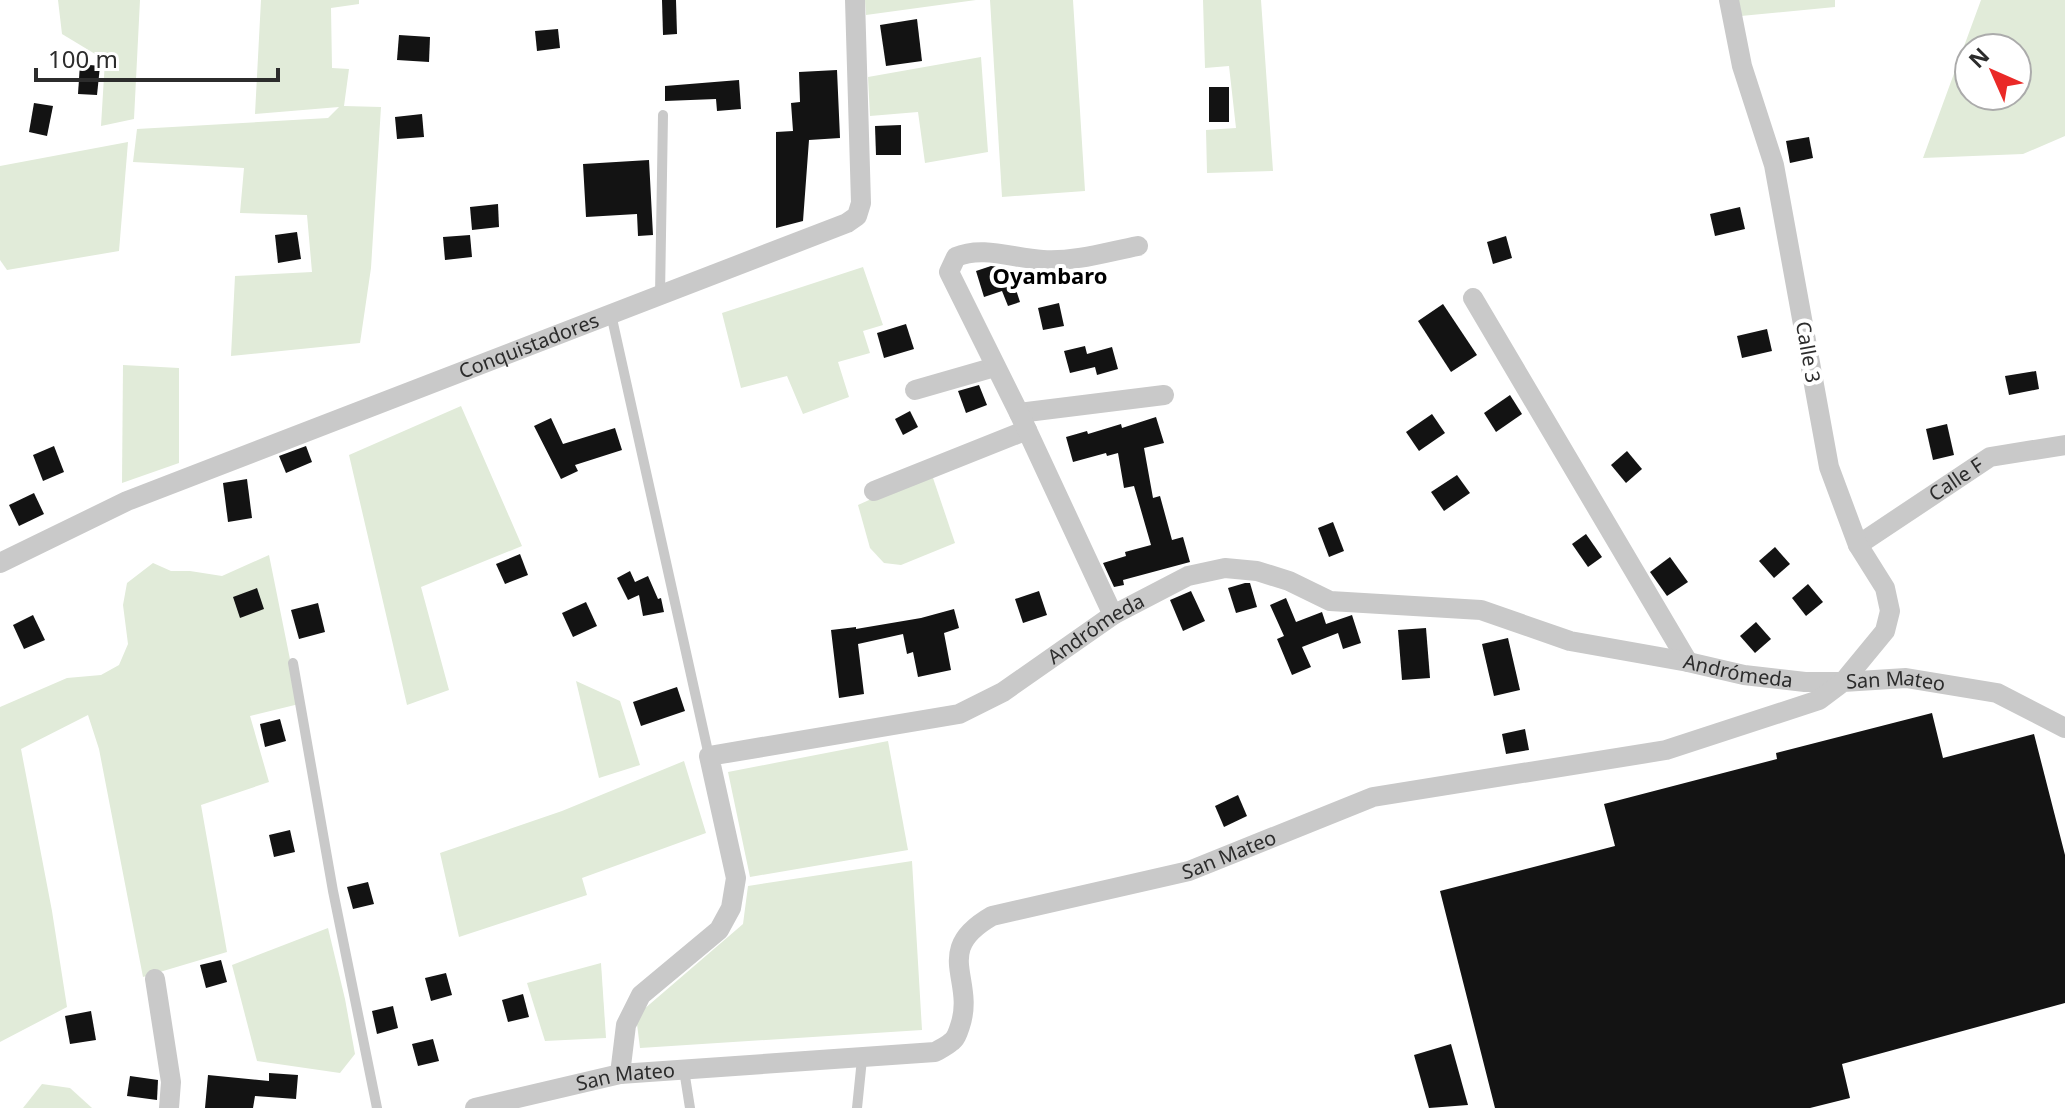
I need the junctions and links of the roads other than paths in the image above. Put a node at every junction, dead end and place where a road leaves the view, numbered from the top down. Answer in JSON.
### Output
{"nodes":[{"id":1,"x":855,"y":0,"type":"edge"},
{"id":2,"x":1729,"y":0,"type":"edge"},
{"id":3,"x":663,"y":115,"type":"dead end"},
{"id":4,"x":1138,"y":246,"type":"dead end"},
{"id":5,"x":660,"y":295,"type":"junction"},
{"id":6,"x":1473,"y":298,"type":"dead end"},
{"id":7,"x":611,"y":314,"type":"junction"},
{"id":8,"x":995,"y":367,"type":"junction"},
{"id":9,"x":915,"y":390,"type":"dead end"},
{"id":10,"x":1164,"y":395,"type":"dead end"},
{"id":11,"x":1023,"y":422,"type":"junction"},
{"id":12,"x":2065,"y":445,"type":"edge"},
{"id":13,"x":874,"y":491,"type":"dead end"},
{"id":14,"x":1858,"y":545,"type":"junction"},
{"id":15,"x":0,"y":563,"type":"edge"},
{"id":16,"x":1113,"y":615,"type":"junction"},
{"id":17,"x":1688,"y":662,"type":"junction"},
{"id":18,"x":293,"y":663,"type":"dead end"},
{"id":19,"x":1843,"y":682,"type":"junction"},
{"id":20,"x":2065,"y":728,"type":"edge"},
{"id":21,"x":709,"y":756,"type":"junction"},
{"id":22,"x":155,"y":979,"type":"dead end"},
{"id":23,"x":862,"y":1059,"type":"junction"},
{"id":24,"x":684,"y":1070,"type":"junction"},
{"id":25,"x":620,"y":1074,"type":"junction"},
{"id":26,"x":169,"y":1108,"type":"edge"},
{"id":27,"x":377,"y":1108,"type":"edge"},
{"id":28,"x":475,"y":1108,"type":"edge"},
{"id":29,"x":690,"y":1108,"type":"edge"},
{"id":30,"x":857,"y":1108,"type":"edge"}],
"edges":[{"from":1,"to":5,"type":"street","name":"Conquistadores"},
{"from":2,"to":14,"type":"street","name":"Calle 3"},
{"from":3,"to":5,"type":"lane"},
{"from":4,"to":8,"type":"street"},
{"from":5,"to":7,"type":"street","name":"Conquistadores"},
{"from":6,"to":17,"type":"street"},
{"from":7,"to":15,"type":"street","name":"Conquistadores"},
{"from":7,"to":21,"type":"lane"},
{"from":8,"to":9,"type":"street"},
{"from":8,"to":11,"type":"street"},
{"from":10,"to":11,"type":"street"},
{"from":11,"to":13,"type":"street"},
{"from":11,"to":16,"type":"street"},
{"from":12,"to":14,"type":"street","name":"Calle F"},
{"from":14,"to":19,"type":"street","name":"Calle 3"},
{"from":16,"to":17,"type":"street","name":"Andrómeda"},
{"from":16,"to":21,"type":"street","name":"Andrómeda"},
{"from":17,"to":19,"type":"street","name":"Andrómeda"},
{"from":18,"to":27,"type":"lane"},
{"from":19,"to":20,"type":"street","name":"San Mateo"},
{"from":19,"to":23,"type":"street","name":"San Mateo"},
{"from":21,"to":25,"type":"street"},
{"from":22,"to":26,"type":"street"},
{"from":23,"to":24,"type":"street","name":"San Mateo"},
{"from":23,"to":30,"type":"lane"},
{"from":24,"to":25,"type":"street","name":"San Mateo"},
{"from":24,"to":29,"type":"lane"},
{"from":25,"to":28,"type":"street","name":"San Mateo"}]}
